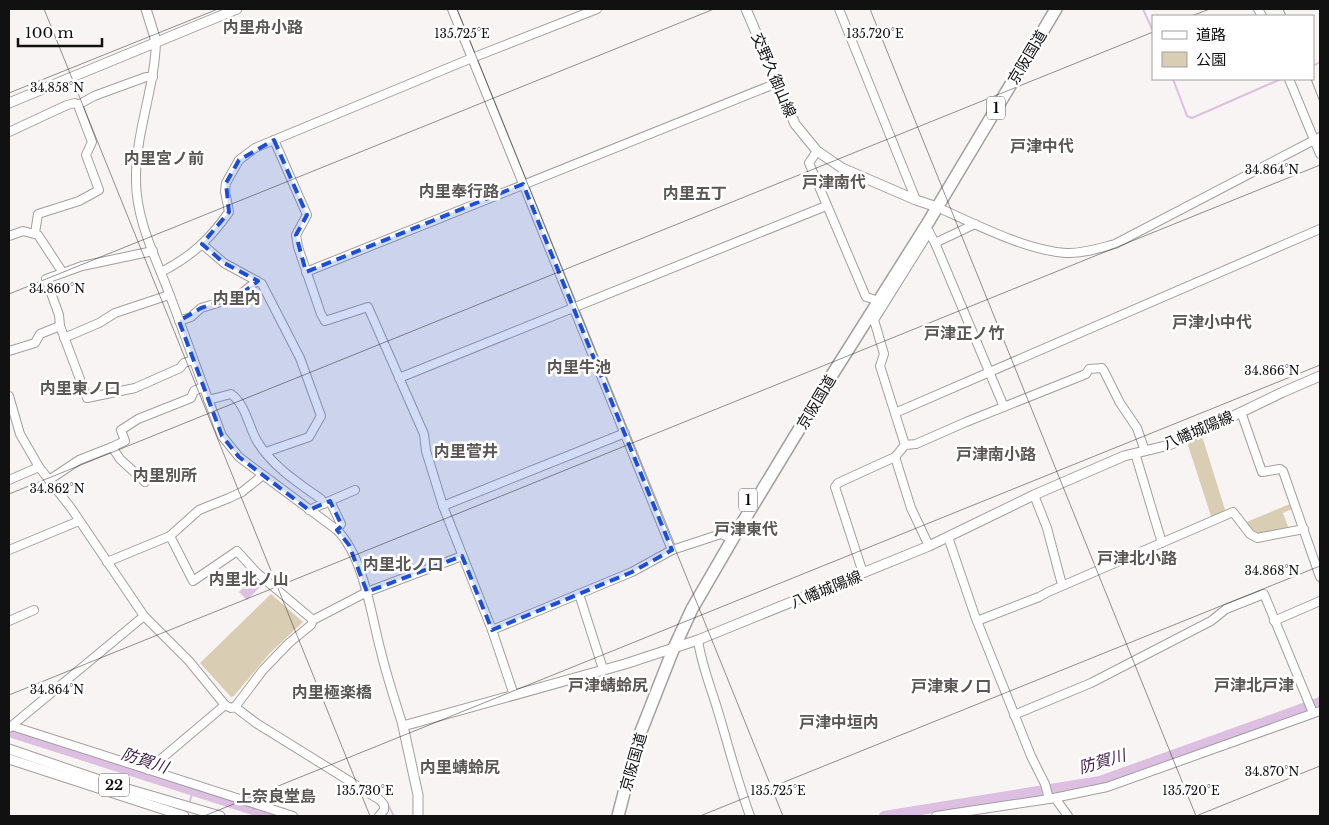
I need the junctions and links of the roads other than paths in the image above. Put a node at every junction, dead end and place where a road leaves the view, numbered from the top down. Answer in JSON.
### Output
{"nodes":[{"id":1,"x":146,"y":9,"type":"edge"},
{"id":2,"x":236,"y":9,"type":"edge"},
{"id":3,"x":452,"y":9,"type":"edge"},
{"id":4,"x":597,"y":9,"type":"edge"},
{"id":5,"x":746,"y":9,"type":"edge"},
{"id":6,"x":839,"y":9,"type":"edge"},
{"id":7,"x":1049,"y":9,"type":"edge"},
{"id":8,"x":1056,"y":9,"type":"edge"},
{"id":9,"x":156,"y":41,"type":"junction"},
{"id":10,"x":472,"y":58,"type":"junction"},
{"id":11,"x":153,"y":77,"type":"junction"},
{"id":12,"x":1289,"y":80,"type":"edge"},
{"id":13,"x":777,"y":83,"type":"junction"},
{"id":14,"x":9,"y":102,"type":"edge"},
{"id":15,"x":78,"y":105,"type":"junction"},
{"id":16,"x":9,"y":132,"type":"edge"},
{"id":17,"x":1317,"y":138,"type":"edge"},
{"id":18,"x":274,"y":140,"type":"junction"},
{"id":19,"x":817,"y":151,"type":"junction"},
{"id":20,"x":1320,"y":154,"type":"edge"},
{"id":21,"x":523,"y":184,"type":"junction"},
{"id":22,"x":916,"y":200,"type":"junction"},
{"id":23,"x":826,"y":206,"type":"junction"},
{"id":24,"x":933,"y":206,"type":"junction"},
{"id":25,"x":975,"y":224,"type":"junction"},
{"id":26,"x":927,"y":229,"type":"junction"},
{"id":27,"x":1320,"y":229,"type":"edge"},
{"id":28,"x":35,"y":233,"type":"junction"},
{"id":29,"x":9,"y":236,"type":"edge"},
{"id":30,"x":935,"y":243,"type":"junction"},
{"id":31,"x":202,"y":244,"type":"junction"},
{"id":32,"x":153,"y":251,"type":"junction"},
{"id":33,"x":161,"y":272,"type":"junction"},
{"id":34,"x":306,"y":272,"type":"junction"},
{"id":35,"x":63,"y":273,"type":"junction"},
{"id":36,"x":257,"y":281,"type":"junction"},
{"id":37,"x":169,"y":294,"type":"junction"},
{"id":38,"x":873,"y":299,"type":"junction"},
{"id":39,"x":574,"y":308,"type":"junction"},
{"id":40,"x":179,"y":321,"type":"junction"},
{"id":41,"x":60,"y":326,"type":"junction"},
{"id":42,"x":64,"y":338,"type":"junction"},
{"id":43,"x":9,"y":351,"type":"edge"},
{"id":44,"x":193,"y":360,"type":"junction"},
{"id":45,"x":988,"y":372,"type":"junction"},
{"id":46,"x":1320,"y":376,"type":"edge"},
{"id":47,"x":399,"y":378,"type":"junction"},
{"id":48,"x":203,"y":388,"type":"junction"},
{"id":49,"x":9,"y":396,"type":"edge"},
{"id":50,"x":208,"y":400,"type":"junction"},
{"id":51,"x":1004,"y":407,"type":"junction"},
{"id":52,"x":1241,"y":412,"type":"junction"},
{"id":53,"x":895,"y":413,"type":"junction"},
{"id":54,"x":624,"y":433,"type":"junction"},
{"id":55,"x":905,"y":445,"type":"junction"},
{"id":56,"x":112,"y":447,"type":"junction"},
{"id":57,"x":266,"y":452,"type":"junction"},
{"id":58,"x":1140,"y":452,"type":"junction"},
{"id":59,"x":895,"y":457,"type":"junction"},
{"id":60,"x":39,"y":468,"type":"junction"},
{"id":61,"x":262,"y":475,"type":"junction"},
{"id":62,"x":9,"y":480,"type":"edge"},
{"id":63,"x":50,"y":480,"type":"junction"},
{"id":64,"x":145,"y":482,"type":"dead end"},
{"id":65,"x":355,"y":490,"type":"dead end"},
{"id":66,"x":1034,"y":494,"type":"junction"},
{"id":67,"x":327,"y":502,"type":"junction"},
{"id":68,"x":443,"y":506,"type":"junction"},
{"id":69,"x":309,"y":510,"type":"junction"},
{"id":70,"x":79,"y":521,"type":"junction"},
{"id":71,"x":1304,"y":529,"type":"junction"},
{"id":72,"x":337,"y":530,"type":"junction"},
{"id":73,"x":170,"y":536,"type":"junction"},
{"id":74,"x":726,"y":536,"type":"junction"},
{"id":75,"x":948,"y":536,"type":"junction"},
{"id":76,"x":1162,"y":543,"type":"junction"},
{"id":77,"x":930,"y":546,"type":"junction"},
{"id":78,"x":9,"y":550,"type":"edge"},
{"id":79,"x":672,"y":550,"type":"junction"},
{"id":80,"x":462,"y":556,"type":"junction"},
{"id":81,"x":108,"y":562,"type":"junction"},
{"id":82,"x":863,"y":573,"type":"junction"},
{"id":83,"x":1320,"y":577,"type":"edge"},
{"id":84,"x":1064,"y":585,"type":"junction"},
{"id":85,"x":367,"y":592,"type":"junction"},
{"id":86,"x":579,"y":594,"type":"junction"},
{"id":87,"x":1320,"y":601,"type":"edge"},
{"id":88,"x":34,"y":610,"type":"dead end"},
{"id":89,"x":144,"y":616,"type":"junction"},
{"id":90,"x":9,"y":620,"type":"edge"},
{"id":91,"x":313,"y":620,"type":"junction"},
{"id":92,"x":977,"y":621,"type":"junction"},
{"id":93,"x":1274,"y":621,"type":"junction"},
{"id":94,"x":492,"y":630,"type":"junction"},
{"id":95,"x":698,"y":640,"type":"junction"},
{"id":96,"x":668,"y":651,"type":"junction"},
{"id":97,"x":604,"y":669,"type":"junction"},
{"id":98,"x":514,"y":695,"type":"junction"},
{"id":99,"x":225,"y":705,"type":"junction"},
{"id":100,"x":235,"y":707,"type":"junction"},
{"id":101,"x":1317,"y":712,"type":"edge"},
{"id":102,"x":1014,"y":715,"type":"junction"},
{"id":103,"x":11,"y":725,"type":"edge"},
{"id":104,"x":403,"y":726,"type":"junction"},
{"id":105,"x":9,"y":749,"type":"edge"},
{"id":106,"x":9,"y":760,"type":"edge"},
{"id":107,"x":148,"y":770,"type":"junction"},
{"id":108,"x":1051,"y":798,"type":"junction"},
{"id":109,"x":184,"y":816,"type":"edge"},
{"id":110,"x":220,"y":816,"type":"edge"},
{"id":111,"x":293,"y":816,"type":"edge"},
{"id":112,"x":379,"y":816,"type":"edge"},
{"id":113,"x":418,"y":816,"type":"edge"},
{"id":114,"x":612,"y":816,"type":"edge"},
{"id":115,"x":618,"y":816,"type":"edge"},
{"id":116,"x":750,"y":816,"type":"edge"},
{"id":117,"x":936,"y":816,"type":"edge"},
{"id":118,"x":1068,"y":816,"type":"edge"}],
"edges":[{"from":1,"to":9,"type":"main road"},
{"from":2,"to":9,"type":"main road"},
{"from":3,"to":10,"type":"street"},
{"from":4,"to":10,"type":"street"},
{"from":5,"to":13,"type":"main road","name":"交野久御山線"},
{"from":6,"to":22,"type":"street"},
{"from":7,"to":24,"type":"highway","name":"京阪国道","number":"1"},
{"from":8,"to":24,"type":"highway","name":"京阪国道","number":"1"},
{"from":9,"to":11,"type":"street"},
{"from":9,"to":14,"type":"main road"},
{"from":10,"to":18,"type":"street"},
{"from":10,"to":21,"type":"street"},
{"from":11,"to":15,"type":"street"},
{"from":11,"to":32,"type":"street"},
{"from":12,"to":17,"type":"street"},
{"from":13,"to":19,"type":"main road","name":"交野久御山線"},
{"from":13,"to":21,"type":"street"},
{"from":15,"to":16,"type":"street"},
{"from":15,"to":28,"type":"street"},
{"from":17,"to":20,"type":"street"},
{"from":17,"to":25,"type":"street"},
{"from":18,"to":31,"type":"street"},
{"from":18,"to":34,"type":"street"},
{"from":19,"to":22,"type":"main road","name":"交野久御山線"},
{"from":19,"to":23,"type":"street"},
{"from":21,"to":34,"type":"street"},
{"from":21,"to":39,"type":"street"},
{"from":22,"to":24,"type":"main road","name":"交野久御山線"},
{"from":23,"to":38,"type":"street"},
{"from":23,"to":39,"type":"street"},
{"from":24,"to":25,"type":"street"},
{"from":24,"to":26,"type":"highway","name":"京阪国道","number":"1"},
{"from":24,"to":38,"type":"highway","name":"京阪国道","number":"1"},
{"from":25,"to":30,"type":"street"},
{"from":26,"to":30,"type":"street"},
{"from":26,"to":53,"type":"street"},
{"from":26,"to":96,"type":"highway","name":"京阪国道","number":"1"},
{"from":27,"to":45,"type":"street"},
{"from":28,"to":29,"type":"street"},
{"from":28,"to":35,"type":"street"},
{"from":30,"to":45,"type":"street"},
{"from":31,"to":33,"type":"street"},
{"from":31,"to":36,"type":"street"},
{"from":32,"to":33,"type":"street"},
{"from":32,"to":35,"type":"street"},
{"from":33,"to":37,"type":"street"},
{"from":34,"to":47,"type":"street"},
{"from":35,"to":41,"type":"street"},
{"from":36,"to":40,"type":"street"},
{"from":36,"to":57,"type":"street"},
{"from":37,"to":40,"type":"street"},
{"from":37,"to":42,"type":"street"},
{"from":38,"to":74,"type":"highway","name":"京阪国道","number":"1"},
{"from":39,"to":47,"type":"street"},
{"from":39,"to":54,"type":"street"},
{"from":40,"to":44,"type":"street"},
{"from":41,"to":42,"type":"street"},
{"from":41,"to":43,"type":"street"},
{"from":42,"to":44,"type":"street"},
{"from":44,"to":48,"type":"street"},
{"from":45,"to":51,"type":"street"},
{"from":45,"to":53,"type":"street"},
{"from":46,"to":52,"type":"main road","name":"八幡城陽線"},
{"from":47,"to":68,"type":"street"},
{"from":48,"to":50,"type":"street"},
{"from":48,"to":56,"type":"street"},
{"from":49,"to":60,"type":"street"},
{"from":50,"to":57,"type":"street"},
{"from":50,"to":61,"type":"street"},
{"from":51,"to":55,"type":"street"},
{"from":51,"to":58,"type":"street"},
{"from":52,"to":58,"type":"main road","name":"八幡城陽線"},
{"from":52,"to":71,"type":"street"},
{"from":53,"to":55,"type":"street"},
{"from":54,"to":68,"type":"street"},
{"from":54,"to":79,"type":"street"},
{"from":55,"to":59,"type":"street"},
{"from":56,"to":63,"type":"street"},
{"from":56,"to":64,"type":"street"},
{"from":57,"to":67,"type":"street"},
{"from":58,"to":66,"type":"main road","name":"八幡城陽線"},
{"from":58,"to":76,"type":"street"},
{"from":59,"to":77,"type":"street"},
{"from":59,"to":82,"type":"street"},
{"from":60,"to":62,"type":"street"},
{"from":60,"to":63,"type":"street"},
{"from":61,"to":69,"type":"street"},
{"from":61,"to":73,"type":"street"},
{"from":63,"to":70,"type":"street"},
{"from":65,"to":67,"type":"street"},
{"from":66,"to":75,"type":"main road","name":"八幡城陽線"},
{"from":66,"to":84,"type":"street"},
{"from":67,"to":69,"type":"street"},
{"from":67,"to":72,"type":"street"},
{"from":68,"to":80,"type":"street"},
{"from":69,"to":72,"type":"street"},
{"from":70,"to":78,"type":"street"},
{"from":70,"to":81,"type":"street"},
{"from":71,"to":76,"type":"street"},
{"from":71,"to":83,"type":"street"},
{"from":72,"to":85,"type":"street"},
{"from":73,"to":81,"type":"street"},
{"from":73,"to":91,"type":"street"},
{"from":74,"to":79,"type":"street"},
{"from":74,"to":96,"type":"highway","name":"京阪国道","number":"1"},
{"from":75,"to":77,"type":"main road","name":"八幡城陽線"},
{"from":75,"to":92,"type":"street"},
{"from":76,"to":84,"type":"street"},
{"from":77,"to":82,"type":"main road","name":"八幡城陽線"},
{"from":79,"to":86,"type":"street"},
{"from":80,"to":85,"type":"street"},
{"from":80,"to":94,"type":"street"},
{"from":81,"to":89,"type":"street"},
{"from":82,"to":95,"type":"main road","name":"八幡城陽線"},
{"from":84,"to":92,"type":"street"},
{"from":85,"to":91,"type":"street"},
{"from":85,"to":104,"type":"street"},
{"from":86,"to":94,"type":"street"},
{"from":86,"to":97,"type":"street"},
{"from":87,"to":93,"type":"street"},
{"from":88,"to":90,"type":"street"},
{"from":89,"to":99,"type":"street"},
{"from":89,"to":103,"type":"street"},
{"from":91,"to":100,"type":"street"},
{"from":92,"to":102,"type":"street"},
{"from":93,"to":101,"type":"street"},
{"from":93,"to":102,"type":"street"},
{"from":94,"to":98,"type":"street"},
{"from":95,"to":96,"type":"main road","name":"八幡城陽線"},
{"from":95,"to":116,"type":"street"},
{"from":96,"to":97,"type":"main road","name":"八幡城陽線"},
{"from":96,"to":114,"type":"highway","name":"京阪国道","number":"1"},
{"from":96,"to":115,"type":"highway","name":"京阪国道","number":"1"},
{"from":97,"to":98,"type":"main road","name":"八幡城陽線"},
{"from":98,"to":104,"type":"main road","name":"八幡城陽線"},
{"from":99,"to":100,"type":"street"},
{"from":99,"to":107,"type":"street"},
{"from":100,"to":112,"type":"street"},
{"from":101,"to":108,"type":"street"},
{"from":102,"to":108,"type":"street"},
{"from":103,"to":107,"type":"street"},
{"from":104,"to":113,"type":"main road"},
{"from":105,"to":110,"type":"main road","number":"22"},
{"from":106,"to":109,"type":"main road","number":"22"},
{"from":107,"to":111,"type":"street"},
{"from":108,"to":117,"type":"street"},
{"from":108,"to":118,"type":"street"}]}
